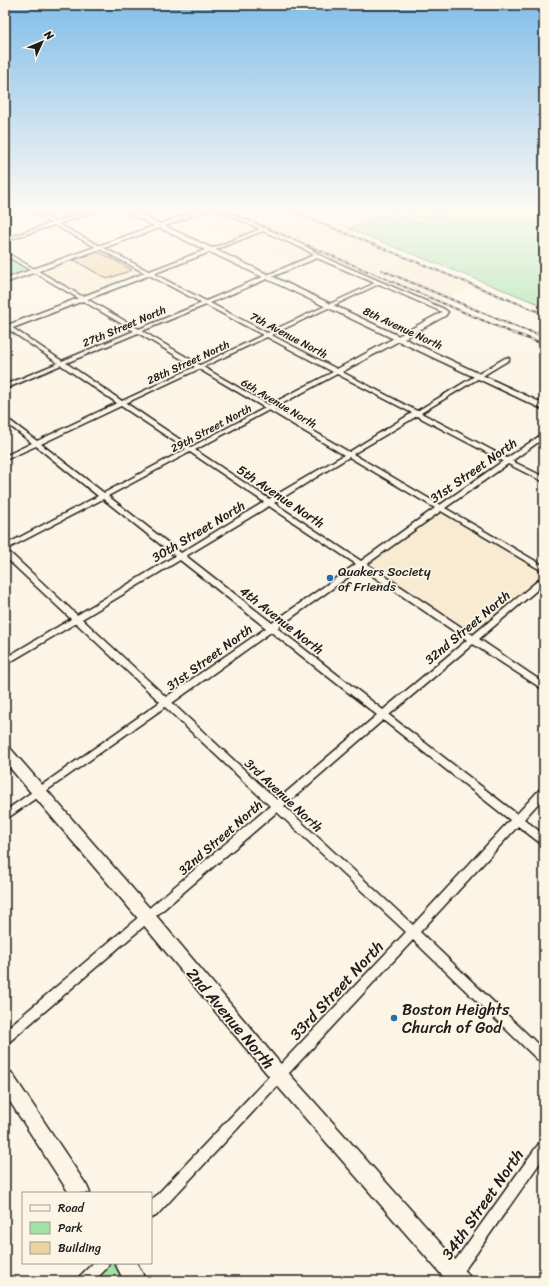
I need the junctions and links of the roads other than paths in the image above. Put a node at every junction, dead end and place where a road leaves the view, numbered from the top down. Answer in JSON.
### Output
{"nodes":[{"id":1,"x":31,"y":268,"type":"edge"},
{"id":2,"x":40,"y":268,"type":"edge"},
{"id":3,"x":139,"y":268,"type":"edge"},
{"id":4,"x":162,"y":268,"type":"edge"},
{"id":5,"x":249,"y":268,"type":"edge"},
{"id":6,"x":287,"y":268,"type":"edge"},
{"id":7,"x":344,"y":268,"type":"edge"},
{"id":8,"x":34,"y":270,"type":"junction"},
{"id":9,"x":149,"y":273,"type":"junction"},
{"id":10,"x":267,"y":276,"type":"junction"},
{"id":11,"x":5,"y":280,"type":"edge"},
{"id":12,"x":378,"y":283,"type":"junction"},
{"id":13,"x":82,"y":299,"type":"junction"},
{"id":14,"x":205,"y":303,"type":"junction"},
{"id":15,"x":330,"y":306,"type":"junction"},
{"id":16,"x":6,"y":327,"type":"edge"},
{"id":17,"x":138,"y":331,"type":"junction"},
{"id":18,"x":267,"y":335,"type":"junction"},
{"id":19,"x":399,"y":339,"type":"junction"},
{"id":20,"x":507,"y":359,"type":"dead end"},
{"id":21,"x":62,"y":363,"type":"junction"},
{"id":22,"x":200,"y":367,"type":"junction"},
{"id":23,"x":337,"y":372,"type":"junction"},
{"id":24,"x":478,"y":376,"type":"junction"},
{"id":25,"x":5,"y":386,"type":"edge"},
{"id":26,"x":122,"y":404,"type":"junction"},
{"id":27,"x":544,"y":407,"type":"edge"},
{"id":28,"x":268,"y":409,"type":"junction"},
{"id":29,"x":416,"y":413,"type":"junction"},
{"id":30,"x":5,"y":419,"type":"edge"},
{"id":31,"x":544,"y":435,"type":"edge"},
{"id":32,"x":36,"y":443,"type":"junction"},
{"id":33,"x":191,"y":449,"type":"junction"},
{"id":34,"x":348,"y":455,"type":"junction"},
{"id":35,"x":5,"y":458,"type":"edge"},
{"id":36,"x":507,"y":460,"type":"junction"},
{"id":37,"x":544,"y":480,"type":"edge"},
{"id":38,"x":103,"y":496,"type":"junction"},
{"id":39,"x":269,"y":502,"type":"junction"},
{"id":40,"x":439,"y":509,"type":"junction"},
{"id":41,"x":5,"y":548,"type":"edge"},
{"id":42,"x":5,"y":553,"type":"edge"},
{"id":43,"x":179,"y":556,"type":"junction"},
{"id":44,"x":361,"y":564,"type":"junction"},
{"id":45,"x":544,"y":570,"type":"edge"},
{"id":46,"x":544,"y":580,"type":"edge"},
{"id":47,"x":76,"y":620,"type":"junction"},
{"id":48,"x":272,"y":627,"type":"junction"},
{"id":49,"x":473,"y":639,"type":"junction"},
{"id":50,"x":5,"y":662,"type":"edge"},
{"id":51,"x":544,"y":686,"type":"edge"},
{"id":52,"x":166,"y":703,"type":"junction"},
{"id":53,"x":383,"y":715,"type":"junction"},
{"id":54,"x":5,"y":752,"type":"edge"},
{"id":55,"x":544,"y":791,"type":"edge"},
{"id":56,"x":39,"y":792,"type":"junction"},
{"id":57,"x":277,"y":806,"type":"junction"},
{"id":58,"x":5,"y":816,"type":"edge"},
{"id":59,"x":518,"y":820,"type":"junction"},
{"id":60,"x":544,"y":841,"type":"edge"},
{"id":61,"x":147,"y":917,"type":"junction"},
{"id":62,"x":413,"y":932,"type":"junction"},
{"id":63,"x":5,"y":1038,"type":"edge"},
{"id":64,"x":544,"y":1058,"type":"edge"},
{"id":65,"x":279,"y":1075,"type":"junction"},
{"id":66,"x":5,"y":1078,"type":"edge"},
{"id":67,"x":544,"y":1146,"type":"edge"},
{"id":68,"x":79,"y":1192,"type":"edge"},
{"id":69,"x":152,"y":1210,"type":"edge"},
{"id":70,"x":101,"y":1264,"type":"edge"},
{"id":71,"x":126,"y":1264,"type":"edge"},
{"id":72,"x":455,"y":1278,"type":"edge"},
{"id":73,"x":85,"y":1281,"type":"edge"},
{"id":74,"x":136,"y":1281,"type":"edge"}],
"edges":[{"from":1,"to":8,"type":"street","name":"6th Avenue North"},
{"from":2,"to":8,"type":"street"},
{"from":3,"to":9,"type":"street","name":"7th Avenue North"},
{"from":4,"to":9,"type":"street"},
{"from":5,"to":10,"type":"street","name":"8th Avenue North"},
{"from":6,"to":10,"type":"street","name":"27th Street North"},
{"from":7,"to":12,"type":"street"},
{"from":8,"to":11,"type":"street"},
{"from":8,"to":13,"type":"street","name":"6th Avenue North"},
{"from":9,"to":13,"type":"street"},
{"from":9,"to":14,"type":"street","name":"7th Avenue North"},
{"from":10,"to":14,"type":"street","name":"27th Street North"},
{"from":10,"to":15,"type":"street","name":"8th Avenue North"},
{"from":12,"to":15,"type":"street","name":"28th Street North"},
{"from":12,"to":19,"type":"street","name":"29th Street North"},
{"from":13,"to":16,"type":"street"},
{"from":13,"to":17,"type":"street","name":"6th Avenue North"},
{"from":14,"to":17,"type":"street","name":"27th Street North"},
{"from":14,"to":18,"type":"street","name":"7th Avenue North"},
{"from":15,"to":18,"type":"street","name":"28th Street North"},
{"from":15,"to":19,"type":"street","name":"8th Avenue North"},
{"from":16,"to":21,"type":"street","name":"5th Avenue North"},
{"from":17,"to":21,"type":"street","name":"27th Street North"},
{"from":17,"to":22,"type":"street","name":"6th Avenue North"},
{"from":18,"to":22,"type":"street","name":"28th Street North"},
{"from":18,"to":23,"type":"street","name":"7th Avenue North"},
{"from":19,"to":23,"type":"street","name":"29th Street North"},
{"from":19,"to":24,"type":"street","name":"8th Avenue North"},
{"from":20,"to":24,"type":"street","name":"30th Street North"},
{"from":21,"to":25,"type":"street","name":"27th Street North"},
{"from":21,"to":26,"type":"street","name":"5th Avenue North"},
{"from":22,"to":26,"type":"street","name":"28th Street North"},
{"from":22,"to":28,"type":"street","name":"6th Avenue North"},
{"from":23,"to":28,"type":"street","name":"29th Street North"},
{"from":23,"to":29,"type":"street","name":"7th Avenue North"},
{"from":24,"to":27,"type":"street","name":"8th Avenue North"},
{"from":24,"to":29,"type":"street","name":"30th Street North"},
{"from":26,"to":32,"type":"street","name":"28th Street North"},
{"from":26,"to":33,"type":"street","name":"5th Avenue North"},
{"from":28,"to":33,"type":"street","name":"29th Street North"},
{"from":28,"to":34,"type":"street","name":"6th Avenue North"},
{"from":29,"to":34,"type":"street","name":"30th Street North"},
{"from":29,"to":36,"type":"street","name":"7th Avenue North"},
{"from":30,"to":32,"type":"street","name":"4th Avenue North"},
{"from":31,"to":36,"type":"street","name":"31st Street North"},
{"from":32,"to":35,"type":"street","name":"28th Street North"},
{"from":32,"to":38,"type":"street","name":"4th Avenue North"},
{"from":33,"to":38,"type":"street","name":"29th Street North"},
{"from":33,"to":39,"type":"street","name":"5th Avenue North"},
{"from":34,"to":39,"type":"street","name":"30th Street North"},
{"from":34,"to":40,"type":"street","name":"6th Avenue North"},
{"from":36,"to":37,"type":"street","name":"7th Avenue North"},
{"from":36,"to":40,"type":"street","name":"31st Street North"},
{"from":38,"to":41,"type":"street","name":"29th Street North"},
{"from":38,"to":43,"type":"street","name":"4th Avenue North"},
{"from":39,"to":43,"type":"street","name":"30th Street North"},
{"from":39,"to":44,"type":"street","name":"5th Avenue North"},
{"from":40,"to":44,"type":"street","name":"31st Street North"},
{"from":40,"to":45,"type":"street","name":"6th Avenue North"},
{"from":42,"to":47,"type":"street","name":"3rd Avenue North"},
{"from":43,"to":47,"type":"street","name":"30th Street North"},
{"from":43,"to":48,"type":"street","name":"4th Avenue North"},
{"from":44,"to":48,"type":"street","name":"31st Street North"},
{"from":44,"to":49,"type":"street","name":"5th Avenue North"},
{"from":46,"to":49,"type":"street","name":"32nd Street North"},
{"from":47,"to":50,"type":"street","name":"30th Street North"},
{"from":47,"to":52,"type":"street","name":"3rd Avenue North"},
{"from":48,"to":52,"type":"street","name":"31st Street North"},
{"from":48,"to":53,"type":"street","name":"4th Avenue North"},
{"from":49,"to":51,"type":"street","name":"5th Avenue North"},
{"from":49,"to":53,"type":"street","name":"32nd Street North"},
{"from":52,"to":56,"type":"street","name":"31st Street North"},
{"from":52,"to":57,"type":"street","name":"3rd Avenue North"},
{"from":53,"to":57,"type":"street","name":"32nd Street North"},
{"from":53,"to":59,"type":"street","name":"4th Avenue North"},
{"from":54,"to":56,"type":"street","name":"2nd Avenue North"},
{"from":55,"to":59,"type":"street","name":"33rd Street North"},
{"from":56,"to":58,"type":"street","name":"31st Street North"},
{"from":56,"to":61,"type":"street","name":"2nd Avenue North"},
{"from":57,"to":61,"type":"street","name":"32nd Street North"},
{"from":57,"to":62,"type":"street","name":"3rd Avenue North"},
{"from":59,"to":60,"type":"street","name":"4th Avenue North"},
{"from":59,"to":62,"type":"street","name":"33rd Street North"},
{"from":61,"to":63,"type":"street","name":"32nd Street North"},
{"from":61,"to":65,"type":"street","name":"2nd Avenue North"},
{"from":62,"to":64,"type":"street","name":"3rd Avenue North"},
{"from":62,"to":65,"type":"street","name":"33rd Street North"},
{"from":65,"to":69,"type":"street","name":"33rd Street North"},
{"from":65,"to":72,"type":"street","name":"2nd Avenue North"},
{"from":66,"to":68,"type":"street"},
{"from":67,"to":72,"type":"street","name":"34th Street North"},
{"from":70,"to":73,"type":"street"},
{"from":71,"to":74,"type":"street"}]}
